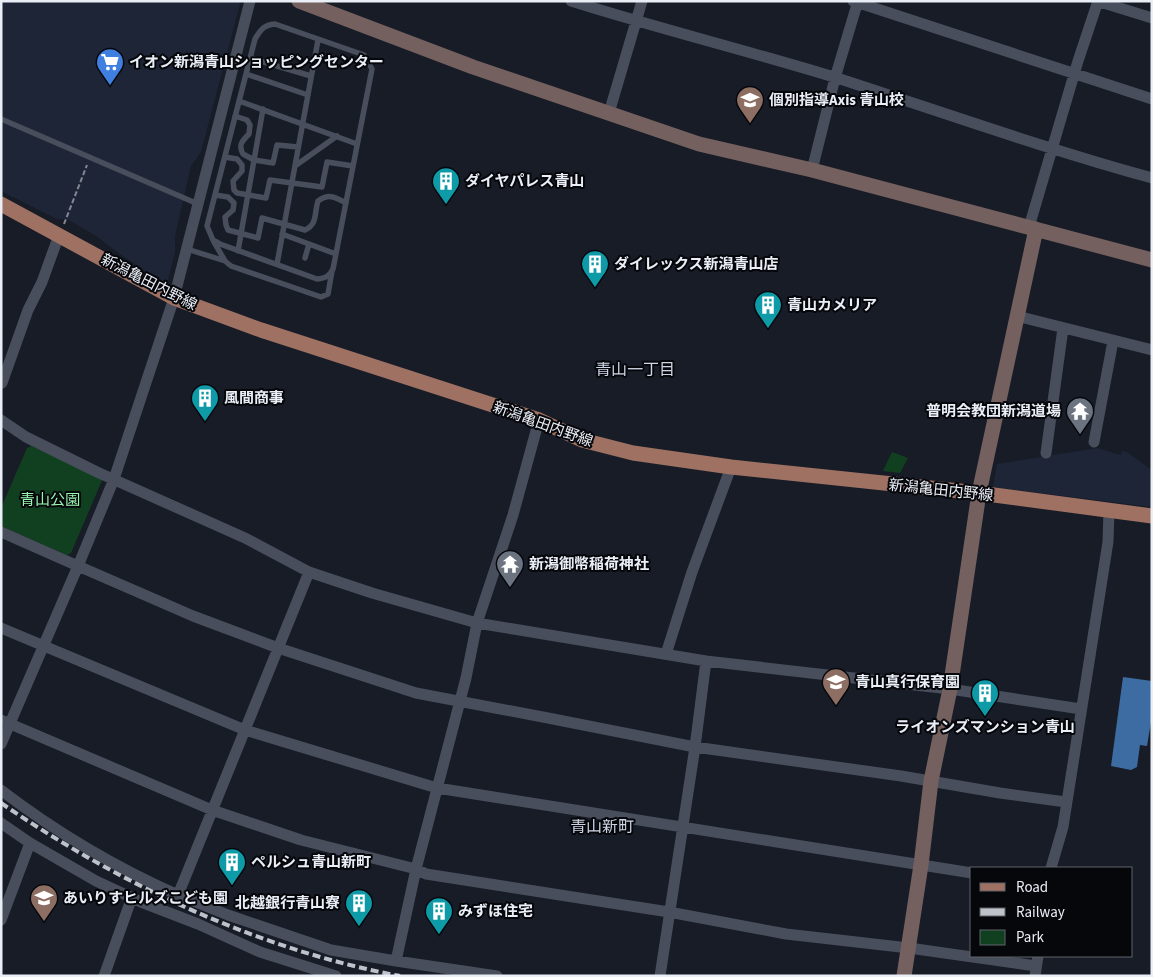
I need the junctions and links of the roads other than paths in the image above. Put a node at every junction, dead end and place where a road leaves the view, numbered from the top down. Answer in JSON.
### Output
{"nodes":[{"id":1,"x":250,"y":1,"type":"edge"},
{"id":2,"x":299,"y":1,"type":"edge"},
{"id":3,"x":571,"y":1,"type":"edge"},
{"id":4,"x":642,"y":1,"type":"edge"},
{"id":5,"x":1098,"y":1,"type":"edge"},
{"id":6,"x":856,"y":2,"type":"edge"},
{"id":7,"x":328,"y":6,"type":"edge"},
{"id":8,"x":1152,"y":18,"type":"edge"},
{"id":9,"x":637,"y":22,"type":"junction"},
{"id":10,"x":318,"y":40,"type":"junction"},
{"id":11,"x":250,"y":58,"type":"junction"},
{"id":12,"x":246,"y":74,"type":"junction"},
{"id":13,"x":1074,"y":74,"type":"junction"},
{"id":14,"x":311,"y":76,"type":"junction"},
{"id":15,"x":835,"y":78,"type":"junction"},
{"id":16,"x":308,"y":95,"type":"junction"},
{"id":17,"x":1152,"y":99,"type":"edge"},
{"id":18,"x":239,"y":101,"type":"junction"},
{"id":19,"x":263,"y":109,"type":"junction"},
{"id":20,"x":609,"y":113,"type":"junction"},
{"id":21,"x":235,"y":116,"type":"junction"},
{"id":22,"x":1,"y":119,"type":"edge"},
{"id":23,"x":303,"y":123,"type":"junction"},
{"id":24,"x":337,"y":136,"type":"junction"},
{"id":25,"x":358,"y":144,"type":"junction"},
{"id":26,"x":298,"y":147,"type":"junction"},
{"id":27,"x":1052,"y":149,"type":"junction"},
{"id":28,"x":225,"y":157,"type":"junction"},
{"id":29,"x":254,"y":160,"type":"junction"},
{"id":30,"x":295,"y":166,"type":"junction"},
{"id":31,"x":353,"y":166,"type":"junction"},
{"id":32,"x":812,"y":170,"type":"junction"},
{"id":33,"x":1152,"y":178,"type":"edge"},
{"id":34,"x":292,"y":183,"type":"junction"},
{"id":35,"x":215,"y":195,"type":"junction"},
{"id":36,"x":248,"y":196,"type":"junction"},
{"id":37,"x":346,"y":203,"type":"junction"},
{"id":38,"x":1,"y":204,"type":"edge"},
{"id":39,"x":198,"y":204,"type":"junction"},
{"id":40,"x":284,"y":223,"type":"junction"},
{"id":41,"x":1032,"y":228,"type":"junction"},
{"id":42,"x":241,"y":234,"type":"junction"},
{"id":43,"x":282,"y":234,"type":"junction"},
{"id":44,"x":59,"y":235,"type":"junction"},
{"id":45,"x":214,"y":240,"type":"junction"},
{"id":46,"x":309,"y":244,"type":"junction"},
{"id":47,"x":186,"y":248,"type":"junction"},
{"id":48,"x":238,"y":251,"type":"junction"},
{"id":49,"x":336,"y":254,"type":"junction"},
{"id":50,"x":304,"y":258,"type":"dead end"},
{"id":51,"x":1152,"y":260,"type":"edge"},
{"id":52,"x":225,"y":261,"type":"junction"},
{"id":53,"x":277,"y":264,"type":"junction"},
{"id":54,"x":333,"y":269,"type":"junction"},
{"id":55,"x":174,"y":298,"type":"junction"},
{"id":56,"x":1017,"y":316,"type":"junction"},
{"id":57,"x":1063,"y":328,"type":"junction"},
{"id":58,"x":1113,"y":340,"type":"junction"},
{"id":59,"x":1152,"y":350,"type":"edge"},
{"id":60,"x":2,"y":383,"type":"edge"},
{"id":61,"x":1,"y":420,"type":"edge"},
{"id":62,"x":539,"y":420,"type":"junction"},
{"id":63,"x":1094,"y":442,"type":"dead end"},
{"id":64,"x":1046,"y":452,"type":"dead end"},
{"id":65,"x":731,"y":467,"type":"junction"},
{"id":66,"x":114,"y":479,"type":"junction"},
{"id":67,"x":979,"y":493,"type":"junction"},
{"id":68,"x":1109,"y":510,"type":"junction"},
{"id":69,"x":1152,"y":516,"type":"edge"},
{"id":70,"x":1,"y":532,"type":"edge"},
{"id":71,"x":78,"y":566,"type":"junction"},
{"id":72,"x":309,"y":572,"type":"junction"},
{"id":73,"x":478,"y":623,"type":"junction"},
{"id":74,"x":1,"y":628,"type":"edge"},
{"id":75,"x":44,"y":647,"type":"junction"},
{"id":76,"x":278,"y":648,"type":"junction"},
{"id":77,"x":666,"y":654,"type":"junction"},
{"id":78,"x":706,"y":661,"type":"junction"},
{"id":79,"x":950,"y":689,"type":"junction"},
{"id":80,"x":459,"y":702,"type":"junction"},
{"id":81,"x":1080,"y":709,"type":"junction"},
{"id":82,"x":5,"y":722,"type":"edge"},
{"id":83,"x":245,"y":730,"type":"junction"},
{"id":84,"x":1,"y":744,"type":"edge"},
{"id":85,"x":695,"y":747,"type":"junction"},
{"id":86,"x":931,"y":781,"type":"junction"},
{"id":87,"x":437,"y":788,"type":"junction"},
{"id":88,"x":1,"y":790,"type":"edge"},
{"id":89,"x":1066,"y":802,"type":"junction"},
{"id":90,"x":212,"y":810,"type":"junction"},
{"id":91,"x":1,"y":823,"type":"edge"},
{"id":92,"x":682,"y":827,"type":"junction"},
{"id":93,"x":30,"y":843,"type":"junction"},
{"id":94,"x":922,"y":865,"type":"junction"},
{"id":95,"x":1051,"y":867,"type":"edge"},
{"id":96,"x":416,"y":869,"type":"junction"},
{"id":97,"x":970,"y":873,"type":"edge"},
{"id":98,"x":178,"y":895,"type":"junction"},
{"id":99,"x":132,"y":898,"type":"junction"},
{"id":100,"x":669,"y":912,"type":"junction"},
{"id":101,"x":1,"y":920,"type":"edge"},
{"id":102,"x":909,"y":948,"type":"junction"},
{"id":103,"x":970,"y":957,"type":"edge"},
{"id":104,"x":972,"y":957,"type":"edge"},
{"id":105,"x":396,"y":961,"type":"junction"},
{"id":106,"x":1036,"y":966,"type":"edge"},
{"id":107,"x":104,"y":976,"type":"edge"},
{"id":108,"x":336,"y":976,"type":"edge"},
{"id":109,"x":497,"y":976,"type":"edge"},
{"id":110,"x":660,"y":976,"type":"edge"},
{"id":111,"x":904,"y":976,"type":"edge"}],
"edges":[{"from":1,"to":39,"type":"street"},
{"from":2,"to":7,"type":"street"},
{"from":3,"to":9,"type":"street"},
{"from":4,"to":9,"type":"street"},
{"from":5,"to":8,"type":"street"},
{"from":5,"to":13,"type":"street"},
{"from":6,"to":13,"type":"street"},
{"from":6,"to":15,"type":"street"},
{"from":7,"to":20,"type":"street"},
{"from":9,"to":15,"type":"street"},
{"from":9,"to":20,"type":"street"},
{"from":10,"to":11,"type":"lane"},
{"from":10,"to":14,"type":"lane"},
{"from":10,"to":25,"type":"lane"},
{"from":11,"to":12,"type":"lane"},
{"from":11,"to":14,"type":"lane"},
{"from":12,"to":16,"type":"lane"},
{"from":12,"to":18,"type":"lane"},
{"from":13,"to":17,"type":"street"},
{"from":13,"to":27,"type":"street"},
{"from":14,"to":16,"type":"lane"},
{"from":15,"to":27,"type":"street"},
{"from":15,"to":32,"type":"street"},
{"from":16,"to":23,"type":"lane"},
{"from":18,"to":19,"type":"lane"},
{"from":18,"to":21,"type":"lane"},
{"from":19,"to":23,"type":"lane"},
{"from":19,"to":29,"type":"lane"},
{"from":20,"to":32,"type":"street"},
{"from":21,"to":28,"type":"lane"},
{"from":21,"to":29,"type":"lane"},
{"from":22,"to":39,"type":"lane"},
{"from":23,"to":24,"type":"lane"},
{"from":23,"to":26,"type":"lane"},
{"from":24,"to":25,"type":"lane"},
{"from":24,"to":30,"type":"lane"},
{"from":25,"to":31,"type":"lane"},
{"from":26,"to":29,"type":"lane"},
{"from":26,"to":30,"type":"lane"},
{"from":27,"to":33,"type":"street"},
{"from":27,"to":41,"type":"street"},
{"from":28,"to":35,"type":"lane"},
{"from":28,"to":36,"type":"lane"},
{"from":29,"to":36,"type":"lane"},
{"from":30,"to":34,"type":"lane"},
{"from":31,"to":34,"type":"lane"},
{"from":31,"to":37,"type":"lane"},
{"from":32,"to":41,"type":"street"},
{"from":34,"to":36,"type":"lane"},
{"from":34,"to":40,"type":"lane"},
{"from":35,"to":42,"type":"lane"},
{"from":35,"to":45,"type":"lane"},
{"from":36,"to":42,"type":"lane"},
{"from":37,"to":40,"type":"lane"},
{"from":37,"to":49,"type":"lane"},
{"from":38,"to":44,"type":"main road","name":"新潟亀田内野線"},
{"from":39,"to":47,"type":"street"},
{"from":40,"to":42,"type":"lane"},
{"from":40,"to":43,"type":"lane"},
{"from":41,"to":51,"type":"street"},
{"from":41,"to":56,"type":"street"},
{"from":42,"to":48,"type":"lane"},
{"from":43,"to":46,"type":"lane"},
{"from":43,"to":53,"type":"lane"},
{"from":44,"to":55,"type":"main road","name":"新潟亀田内野線"},
{"from":44,"to":60,"type":"street"},
{"from":45,"to":48,"type":"lane"},
{"from":45,"to":52,"type":"lane"},
{"from":46,"to":49,"type":"lane"},
{"from":46,"to":50,"type":"lane"},
{"from":47,"to":52,"type":"lane"},
{"from":47,"to":55,"type":"street"},
{"from":48,"to":53,"type":"lane"},
{"from":49,"to":54,"type":"lane"},
{"from":52,"to":54,"type":"lane"},
{"from":53,"to":54,"type":"lane"},
{"from":55,"to":62,"type":"main road","name":"新潟亀田内野線"},
{"from":55,"to":66,"type":"street"},
{"from":56,"to":57,"type":"street"},
{"from":56,"to":67,"type":"street"},
{"from":57,"to":58,"type":"street"},
{"from":57,"to":64,"type":"street"},
{"from":58,"to":59,"type":"street"},
{"from":58,"to":63,"type":"street"},
{"from":61,"to":66,"type":"street"},
{"from":62,"to":65,"type":"main road","name":"新潟亀田内野線"},
{"from":62,"to":73,"type":"street"},
{"from":65,"to":67,"type":"main road","name":"新潟亀田内野線"},
{"from":65,"to":77,"type":"street"},
{"from":66,"to":71,"type":"street"},
{"from":66,"to":72,"type":"street"},
{"from":67,"to":68,"type":"main road","name":"新潟亀田内野線"},
{"from":67,"to":79,"type":"street"},
{"from":68,"to":69,"type":"main road","name":"新潟亀田内野線"},
{"from":68,"to":81,"type":"street"},
{"from":70,"to":71,"type":"street"},
{"from":71,"to":75,"type":"street"},
{"from":71,"to":76,"type":"street"},
{"from":72,"to":73,"type":"street"},
{"from":72,"to":76,"type":"street"},
{"from":73,"to":77,"type":"street"},
{"from":73,"to":80,"type":"street"},
{"from":74,"to":75,"type":"street"},
{"from":75,"to":82,"type":"street"},
{"from":75,"to":83,"type":"street"},
{"from":76,"to":80,"type":"street"},
{"from":76,"to":83,"type":"street"},
{"from":77,"to":78,"type":"street"},
{"from":78,"to":79,"type":"street"},
{"from":78,"to":85,"type":"street"},
{"from":79,"to":81,"type":"street"},
{"from":79,"to":86,"type":"street"},
{"from":80,"to":85,"type":"street"},
{"from":80,"to":87,"type":"street"},
{"from":81,"to":89,"type":"street"},
{"from":82,"to":84,"type":"street"},
{"from":82,"to":90,"type":"street"},
{"from":83,"to":87,"type":"street"},
{"from":83,"to":90,"type":"street"},
{"from":85,"to":86,"type":"street"},
{"from":85,"to":92,"type":"street"},
{"from":86,"to":89,"type":"street"},
{"from":86,"to":94,"type":"street"},
{"from":87,"to":92,"type":"street"},
{"from":87,"to":96,"type":"street"},
{"from":88,"to":98,"type":"street"},
{"from":89,"to":95,"type":"street"},
{"from":90,"to":96,"type":"street"},
{"from":90,"to":98,"type":"street"},
{"from":91,"to":93,"type":"street"},
{"from":92,"to":94,"type":"street"},
{"from":92,"to":100,"type":"street"},
{"from":93,"to":99,"type":"street"},
{"from":93,"to":101,"type":"street"},
{"from":94,"to":97,"type":"street"},
{"from":94,"to":102,"type":"street"},
{"from":96,"to":100,"type":"street"},
{"from":96,"to":105,"type":"street"},
{"from":98,"to":105,"type":"street"},
{"from":99,"to":107,"type":"street"},
{"from":99,"to":108,"type":"street"},
{"from":100,"to":102,"type":"street"},
{"from":100,"to":110,"type":"street"},
{"from":102,"to":103,"type":"street"},
{"from":102,"to":111,"type":"street"},
{"from":104,"to":106,"type":"street"},
{"from":105,"to":109,"type":"street"}]}
